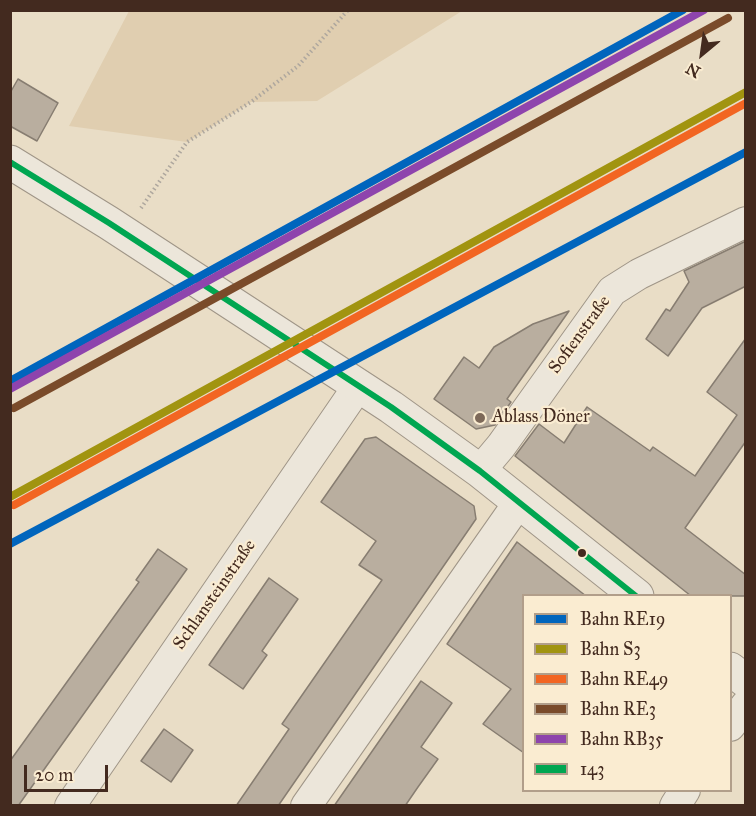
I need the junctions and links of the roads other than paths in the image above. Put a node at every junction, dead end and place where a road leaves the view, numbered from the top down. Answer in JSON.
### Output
{"nodes":[{"id":1,"x":10,"y":162,"type":"edge"},
{"id":2,"x":746,"y":222,"type":"edge"},
{"id":3,"x":359,"y":385,"type":"junction"},
{"id":4,"x":480,"y":471,"type":"junction"},
{"id":5,"x":519,"y":502,"type":"junction"},
{"id":6,"x":634,"y":594,"type":"edge"},
{"id":7,"x":732,"y":670,"type":"edge"},
{"id":8,"x":746,"y":681,"type":"edge"},
{"id":9,"x":746,"y":705,"type":"edge"},
{"id":10,"x":732,"y":723,"type":"edge"},
{"id":11,"x":684,"y":792,"type":"edge"},
{"id":12,"x":70,"y":806,"type":"edge"},
{"id":13,"x":306,"y":806,"type":"edge"},
{"id":14,"x":675,"y":806,"type":"edge"}],
"edges":[{"from":1,"to":3,"type":"street"},
{"from":2,"to":4,"type":"street","name":"Sofienstraße"},
{"from":3,"to":4,"type":"street"},
{"from":3,"to":12,"type":"street","name":"Schlansteinstraße"},
{"from":4,"to":5,"type":"street"},
{"from":5,"to":6,"type":"street"},
{"from":5,"to":13,"type":"street"},
{"from":7,"to":8,"type":"street"},
{"from":9,"to":10,"type":"street"},
{"from":11,"to":14,"type":"street"}]}
